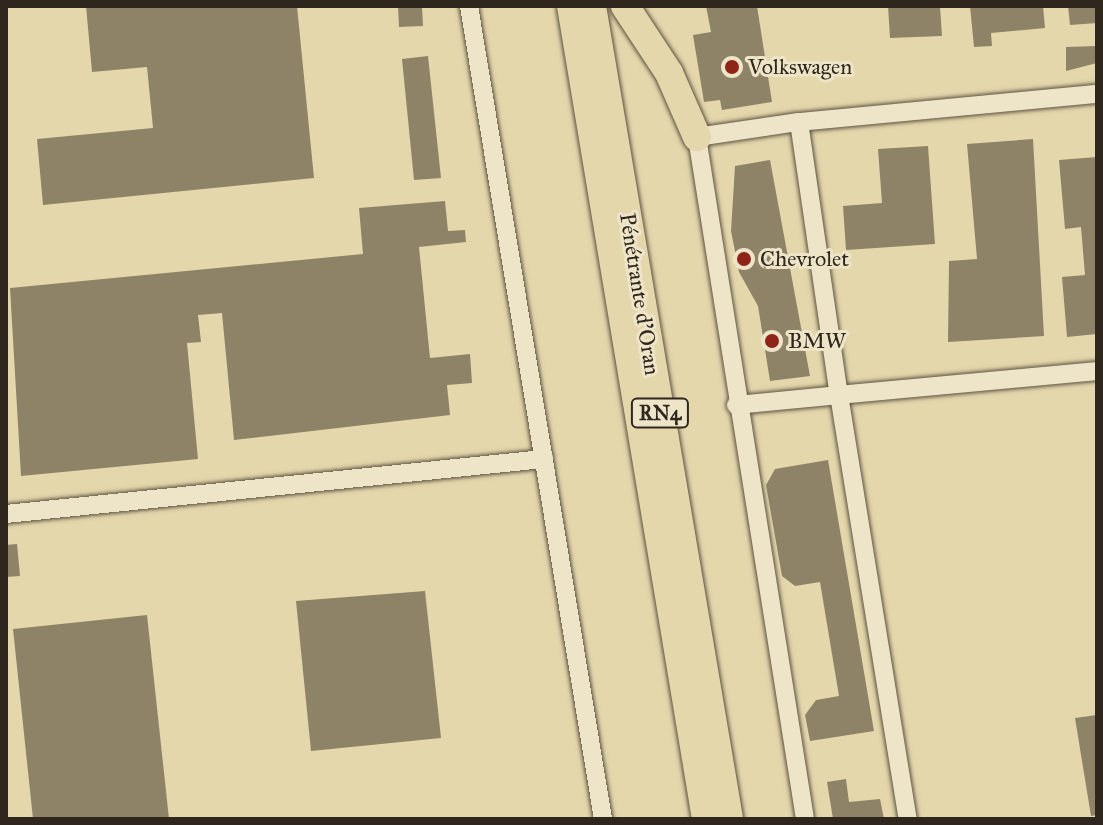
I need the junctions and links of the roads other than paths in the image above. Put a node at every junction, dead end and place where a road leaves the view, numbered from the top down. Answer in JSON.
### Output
{"nodes":[{"id":1,"x":469,"y":6,"type":"edge"},
{"id":2,"x":571,"y":6,"type":"edge"},
{"id":3,"x":592,"y":6,"type":"edge"},
{"id":4,"x":625,"y":6,"type":"edge"},
{"id":5,"x":1097,"y":94,"type":"edge"},
{"id":6,"x":799,"y":122,"type":"junction"},
{"id":7,"x":697,"y":137,"type":"junction"},
{"id":8,"x":1097,"y":371,"type":"edge"},
{"id":9,"x":839,"y":395,"type":"junction"},
{"id":10,"x":736,"y":405,"type":"junction"},
{"id":11,"x":544,"y":459,"type":"junction"},
{"id":12,"x":6,"y":514,"type":"edge"},
{"id":13,"x":603,"y":819,"type":"edge"},
{"id":14,"x":706,"y":819,"type":"edge"},
{"id":15,"x":729,"y":819,"type":"edge"},
{"id":16,"x":805,"y":819,"type":"edge"},
{"id":17,"x":908,"y":819,"type":"edge"}],
"edges":[{"from":1,"to":11,"type":"street"},
{"from":2,"to":14,"type":"highway","name":"Pénétrante d'Oran","number":"RN4"},
{"from":3,"to":15,"type":"highway","name":"Pénétrante d'Oran","number":"RN4"},
{"from":4,"to":7,"type":"highway"},
{"from":5,"to":6,"type":"street"},
{"from":6,"to":7,"type":"street"},
{"from":6,"to":9,"type":"street"},
{"from":7,"to":10,"type":"street"},
{"from":8,"to":9,"type":"street"},
{"from":9,"to":10,"type":"street"},
{"from":9,"to":17,"type":"street"},
{"from":10,"to":16,"type":"street"},
{"from":11,"to":12,"type":"street"},
{"from":11,"to":13,"type":"street"}]}
